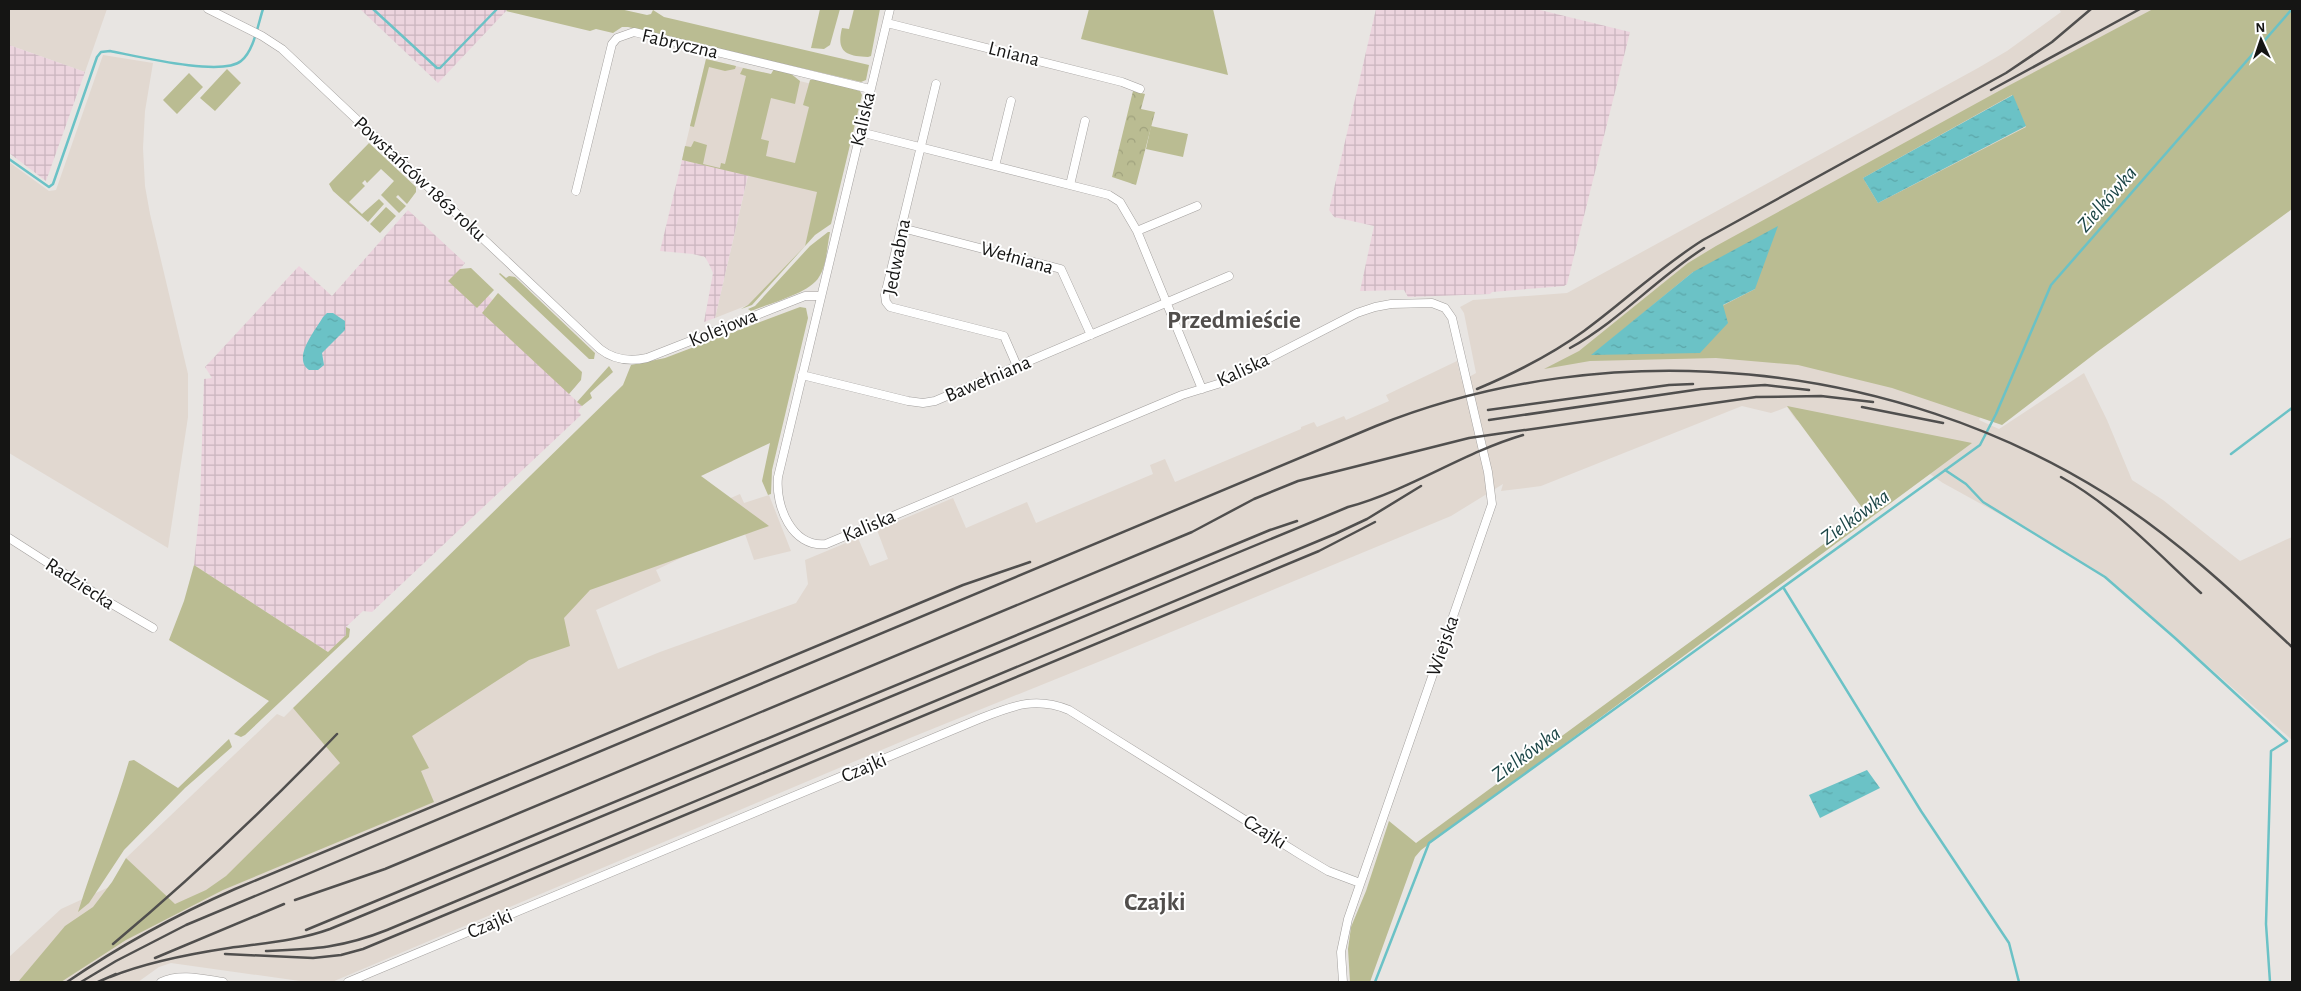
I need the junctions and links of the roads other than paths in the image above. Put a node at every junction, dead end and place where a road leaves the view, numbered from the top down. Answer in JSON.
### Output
{"nodes":[{"id":1,"x":208,"y":9,"type":"edge"},
{"id":2,"x":890,"y":9,"type":"edge"},
{"id":3,"x":887,"y":23,"type":"junction"},
{"id":4,"x":936,"y":84,"type":"dead end"},
{"id":5,"x":870,"y":89,"type":"junction"},
{"id":6,"x":1140,"y":89,"type":"dead end"},
{"id":7,"x":1011,"y":101,"type":"dead end"},
{"id":8,"x":1085,"y":121,"type":"dead end"},
{"id":9,"x":860,"y":132,"type":"junction"},
{"id":10,"x":921,"y":147,"type":"junction"},
{"id":11,"x":995,"y":166,"type":"junction"},
{"id":12,"x":1070,"y":185,"type":"junction"},
{"id":13,"x":576,"y":192,"type":"dead end"},
{"id":14,"x":1197,"y":206,"type":"dead end"},
{"id":15,"x":902,"y":228,"type":"junction"},
{"id":16,"x":1137,"y":231,"type":"junction"},
{"id":17,"x":1229,"y":276,"type":"dead end"},
{"id":18,"x":821,"y":296,"type":"junction"},
{"id":19,"x":1167,"y":302,"type":"junction"},
{"id":20,"x":1445,"y":308,"type":"joint"},
{"id":21,"x":1091,"y":335,"type":"junction"},
{"id":22,"x":625,"y":360,"type":"joint"},
{"id":23,"x":1017,"y":366,"type":"junction"},
{"id":24,"x":802,"y":375,"type":"junction"},
{"id":25,"x":1202,"y":389,"type":"junction"},
{"id":26,"x":9,"y":538,"type":"edge"},
{"id":27,"x":153,"y":628,"type":"dead end"},
{"id":28,"x":1360,"y":883,"type":"junction"},
{"id":29,"x":161,"y":982,"type":"edge"},
{"id":30,"x":223,"y":982,"type":"edge"},
{"id":31,"x":348,"y":982,"type":"edge"},
{"id":32,"x":1343,"y":982,"type":"edge"}],
"edges":[{"from":1,"to":22,"type":"street","name":"Powstańców 1863 roku"},
{"from":2,"to":3,"type":"street","name":"Kaliska"},
{"from":3,"to":5,"type":"street","name":"Kaliska"},
{"from":3,"to":6,"type":"street","name":"Lniana"},
{"from":4,"to":10,"type":"street","name":"Jedwabna"},
{"from":5,"to":9,"type":"street","name":"Kaliska"},
{"from":5,"to":13,"type":"street","name":"Fabryczna"},
{"from":7,"to":11,"type":"street"},
{"from":8,"to":12,"type":"street"},
{"from":9,"to":10,"type":"street"},
{"from":9,"to":18,"type":"street","name":"Kaliska"},
{"from":10,"to":11,"type":"street"},
{"from":10,"to":15,"type":"street","name":"Jedwabna"},
{"from":11,"to":12,"type":"street"},
{"from":12,"to":16,"type":"street"},
{"from":14,"to":16,"type":"street"},
{"from":15,"to":21,"type":"street","name":"Wełniana"},
{"from":15,"to":23,"type":"street","name":"Jedwabna"},
{"from":16,"to":19,"type":"street"},
{"from":17,"to":19,"type":"street","name":"Bawełniana"},
{"from":18,"to":22,"type":"street","name":"Kolejowa"},
{"from":18,"to":24,"type":"street","name":"Kaliska"},
{"from":19,"to":21,"type":"street","name":"Bawełniana"},
{"from":19,"to":25,"type":"street"},
{"from":20,"to":25,"type":"street","name":"Kaliska"},
{"from":20,"to":28,"type":"street","name":"Wiejska"},
{"from":21,"to":23,"type":"street","name":"Bawełniana"},
{"from":23,"to":24,"type":"street","name":"Bawełniana"},
{"from":24,"to":25,"type":"street","name":"Kaliska"},
{"from":26,"to":27,"type":"street","name":"Radziecka"},
{"from":28,"to":31,"type":"street","name":"Czajki"},
{"from":28,"to":32,"type":"street","name":"Wiejska"},
{"from":29,"to":30,"type":"street"}]}
